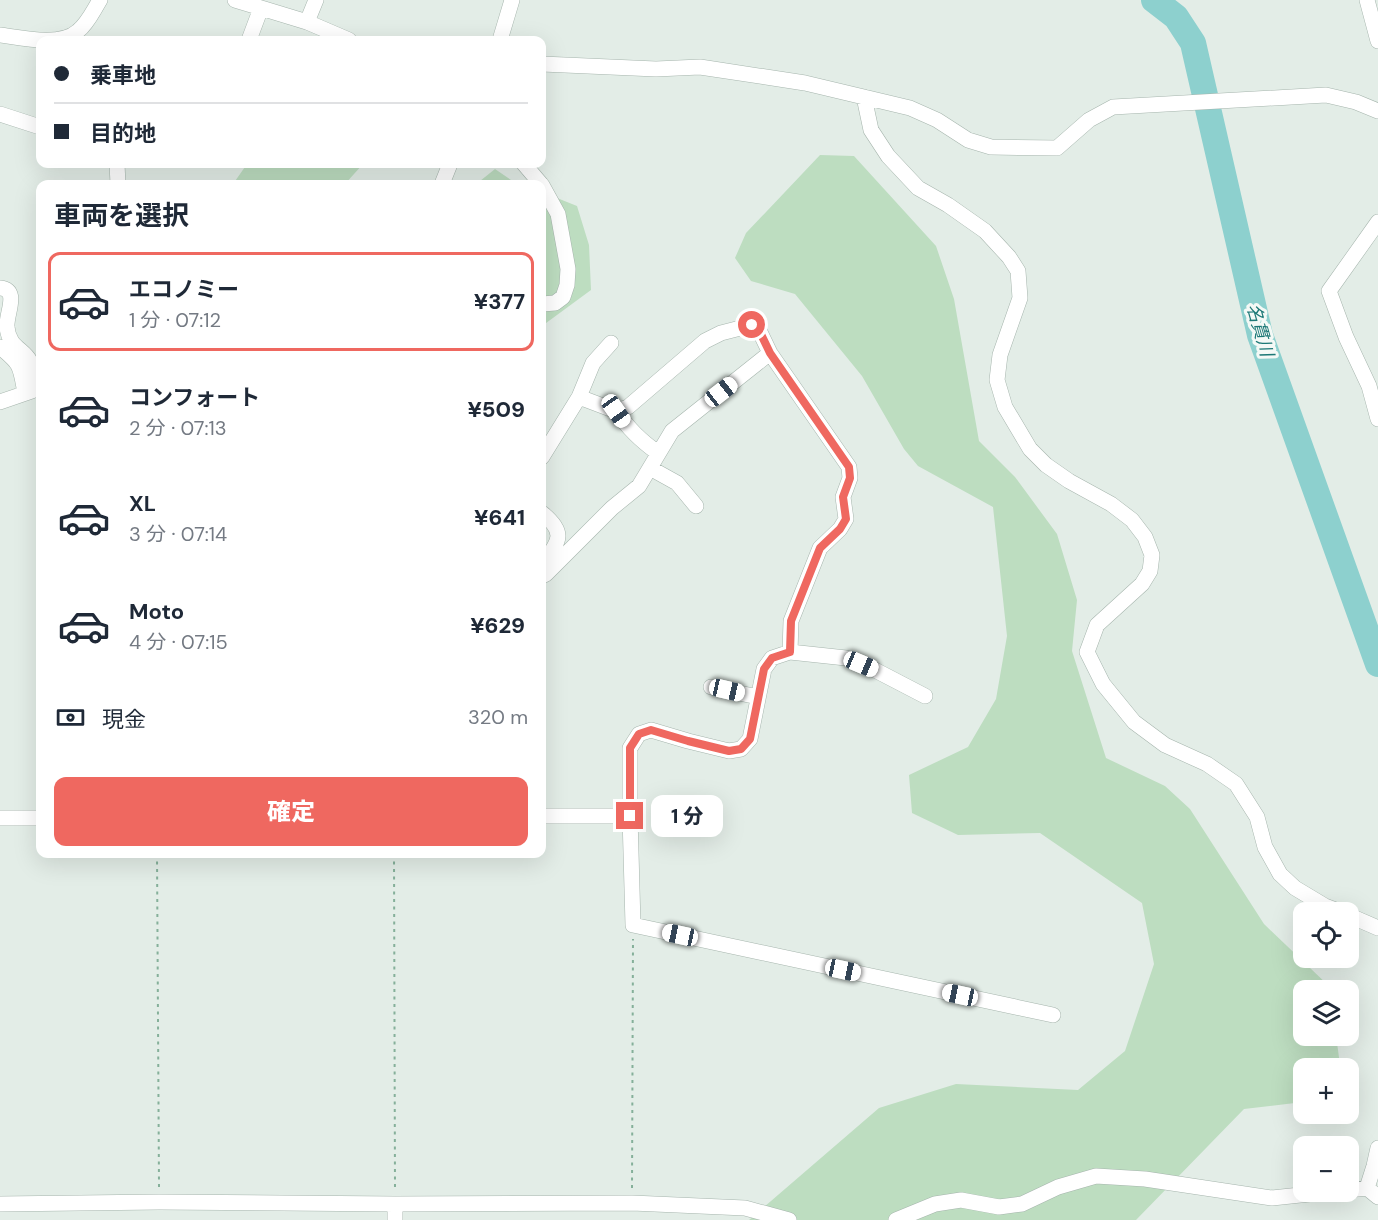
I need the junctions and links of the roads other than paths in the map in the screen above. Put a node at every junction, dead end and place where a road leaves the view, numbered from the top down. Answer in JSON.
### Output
{"nodes":[{"id":1,"x":100,"y":0,"type":"edge"},
{"id":2,"x":235,"y":0,"type":"edge"},
{"id":3,"x":316,"y":0,"type":"edge"},
{"id":4,"x":512,"y":0,"type":"edge"},
{"id":5,"x":1367,"y":0,"type":"edge"},
{"id":6,"x":261,"y":8,"type":"junction"},
{"id":7,"x":307,"y":22,"type":"junction"},
{"id":8,"x":0,"y":35,"type":"edge"},
{"id":9,"x":70,"y":36,"type":"edge"},
{"id":10,"x":250,"y":36,"type":"edge"},
{"id":11,"x":340,"y":36,"type":"edge"},
{"id":12,"x":501,"y":36,"type":"edge"},
{"id":13,"x":36,"y":40,"type":"edge"},
{"id":14,"x":1378,"y":41,"type":"edge"},
{"id":15,"x":546,"y":64,"type":"edge"},
{"id":16,"x":864,"y":97,"type":"junction"},
{"id":17,"x":1378,"y":111,"type":"edge"},
{"id":18,"x":0,"y":114,"type":"edge"},
{"id":19,"x":36,"y":126,"type":"edge"},
{"id":20,"x":527,"y":168,"type":"edge"},
{"id":21,"x":537,"y":180,"type":"edge"},
{"id":22,"x":546,"y":194,"type":"edge"},
{"id":23,"x":1378,"y":222,"type":"edge"},
{"id":24,"x":0,"y":288,"type":"edge"},
{"id":25,"x":546,"y":304,"type":"edge"},
{"id":26,"x":611,"y":343,"type":"dead end"},
{"id":27,"x":0,"y":347,"type":"edge"},
{"id":28,"x":770,"y":353,"type":"junction"},
{"id":29,"x":36,"y":376,"type":"edge"},
{"id":30,"x":36,"y":389,"type":"edge"},
{"id":31,"x":25,"y":393,"type":"junction"},
{"id":32,"x":579,"y":397,"type":"junction"},
{"id":33,"x":0,"y":402,"type":"edge"},
{"id":34,"x":616,"y":411,"type":"junction"},
{"id":35,"x":1378,"y":419,"type":"edge"},
{"id":36,"x":546,"y":451,"type":"edge"},
{"id":37,"x":658,"y":453,"type":"junction"},
{"id":38,"x":650,"y":468,"type":"junction"},
{"id":39,"x":696,"y":506,"type":"dead end"},
{"id":40,"x":546,"y":516,"type":"edge"},
{"id":41,"x":546,"y":559,"type":"edge"},
{"id":42,"x":546,"y":574,"type":"edge"},
{"id":43,"x":790,"y":652,"type":"junction"},
{"id":44,"x":711,"y":687,"type":"dead end"},
{"id":45,"x":925,"y":696,"type":"dead end"},
{"id":46,"x":758,"y":697,"type":"junction"},
{"id":47,"x":546,"y":816,"type":"edge"},
{"id":48,"x":630,"y":816,"type":"junction"},
{"id":49,"x":0,"y":818,"type":"edge"},
{"id":50,"x":36,"y":818,"type":"edge"},
{"id":51,"x":1318,"y":902,"type":"edge"},
{"id":52,"x":1359,"y":920,"type":"edge"},
{"id":53,"x":1378,"y":928,"type":"edge"},
{"id":54,"x":1053,"y":1015,"type":"dead end"},
{"id":55,"x":1378,"y":1148,"type":"edge"},
{"id":56,"x":1373,"y":1192,"type":"edge"},
{"id":57,"x":1293,"y":1196,"type":"edge"},
{"id":58,"x":0,"y":1204,"type":"edge"},
{"id":59,"x":395,"y":1204,"type":"junction"},
{"id":60,"x":395,"y":1220,"type":"edge"},
{"id":61,"x":789,"y":1220,"type":"edge"},
{"id":62,"x":896,"y":1220,"type":"edge"}],
"edges":[{"from":1,"to":9,"type":"street"},
{"from":2,"to":6,"type":"street"},
{"from":3,"to":7,"type":"street"},
{"from":4,"to":12,"type":"street"},
{"from":5,"to":14,"type":"street"},
{"from":6,"to":7,"type":"street"},
{"from":6,"to":10,"type":"street"},
{"from":7,"to":11,"type":"street"},
{"from":8,"to":13,"type":"street"},
{"from":15,"to":16,"type":"street"},
{"from":16,"to":17,"type":"street"},
{"from":16,"to":51,"type":"street"},
{"from":18,"to":19,"type":"street"},
{"from":20,"to":21,"type":"street"},
{"from":22,"to":25,"type":"street"},
{"from":23,"to":35,"type":"street"},
{"from":24,"to":29,"type":"street"},
{"from":26,"to":32,"type":"street"},
{"from":27,"to":31,"type":"street"},
{"from":28,"to":34,"type":"street"},
{"from":28,"to":37,"type":"street"},
{"from":28,"to":43,"type":"street"},
{"from":30,"to":31,"type":"street"},
{"from":31,"to":33,"type":"street"},
{"from":32,"to":34,"type":"street"},
{"from":32,"to":36,"type":"street"},
{"from":34,"to":37,"type":"street"},
{"from":37,"to":38,"type":"street"},
{"from":38,"to":39,"type":"street"},
{"from":38,"to":42,"type":"street"},
{"from":40,"to":41,"type":"street"},
{"from":43,"to":45,"type":"street"},
{"from":43,"to":46,"type":"street"},
{"from":44,"to":46,"type":"street"},
{"from":46,"to":48,"type":"street"},
{"from":47,"to":48,"type":"street"},
{"from":48,"to":54,"type":"street"},
{"from":49,"to":50,"type":"street"},
{"from":52,"to":53,"type":"street"},
{"from":55,"to":56,"type":"street"},
{"from":57,"to":62,"type":"street"},
{"from":58,"to":59,"type":"street"},
{"from":59,"to":60,"type":"street"},
{"from":59,"to":61,"type":"street"}]}
